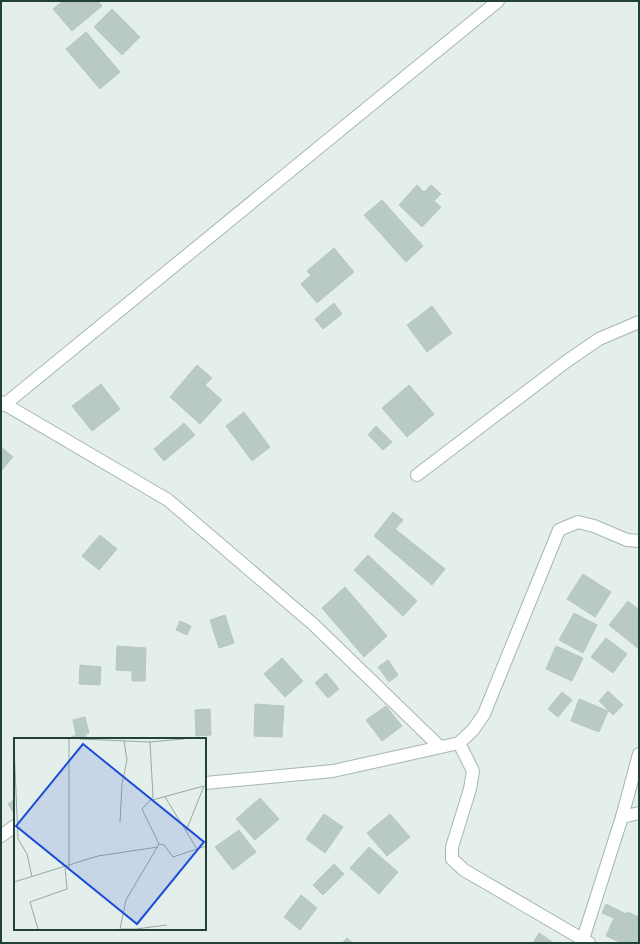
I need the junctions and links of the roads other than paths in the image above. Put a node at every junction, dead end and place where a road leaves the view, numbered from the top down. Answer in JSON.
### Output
{"nodes":[{"id":1,"x":498,"y":1,"type":"edge"},
{"id":2,"x":639,"y":322,"type":"edge"},
{"id":3,"x":3,"y":404,"type":"edge"},
{"id":4,"x":417,"y":475,"type":"dead end"},
{"id":5,"x":639,"y":541,"type":"edge"},
{"id":6,"x":459,"y":743,"type":"junction"},
{"id":7,"x":440,"y":747,"type":"junction"},
{"id":8,"x":639,"y":754,"type":"edge"},
{"id":9,"x":206,"y":783,"type":"edge"},
{"id":10,"x":639,"y":813,"type":"edge"},
{"id":11,"x":622,"y":818,"type":"junction"},
{"id":12,"x":14,"y":827,"type":"edge"},
{"id":13,"x":1,"y":836,"type":"edge"},
{"id":14,"x":586,"y":941,"type":"edge"}],
"edges":[{"from":1,"to":3,"type":"street"},
{"from":2,"to":4,"type":"street"},
{"from":3,"to":7,"type":"street"},
{"from":5,"to":6,"type":"street"},
{"from":6,"to":7,"type":"street"},
{"from":6,"to":14,"type":"street"},
{"from":7,"to":9,"type":"street"},
{"from":8,"to":11,"type":"street"},
{"from":10,"to":11,"type":"street"},
{"from":11,"to":14,"type":"street"},
{"from":12,"to":13,"type":"street"}]}
